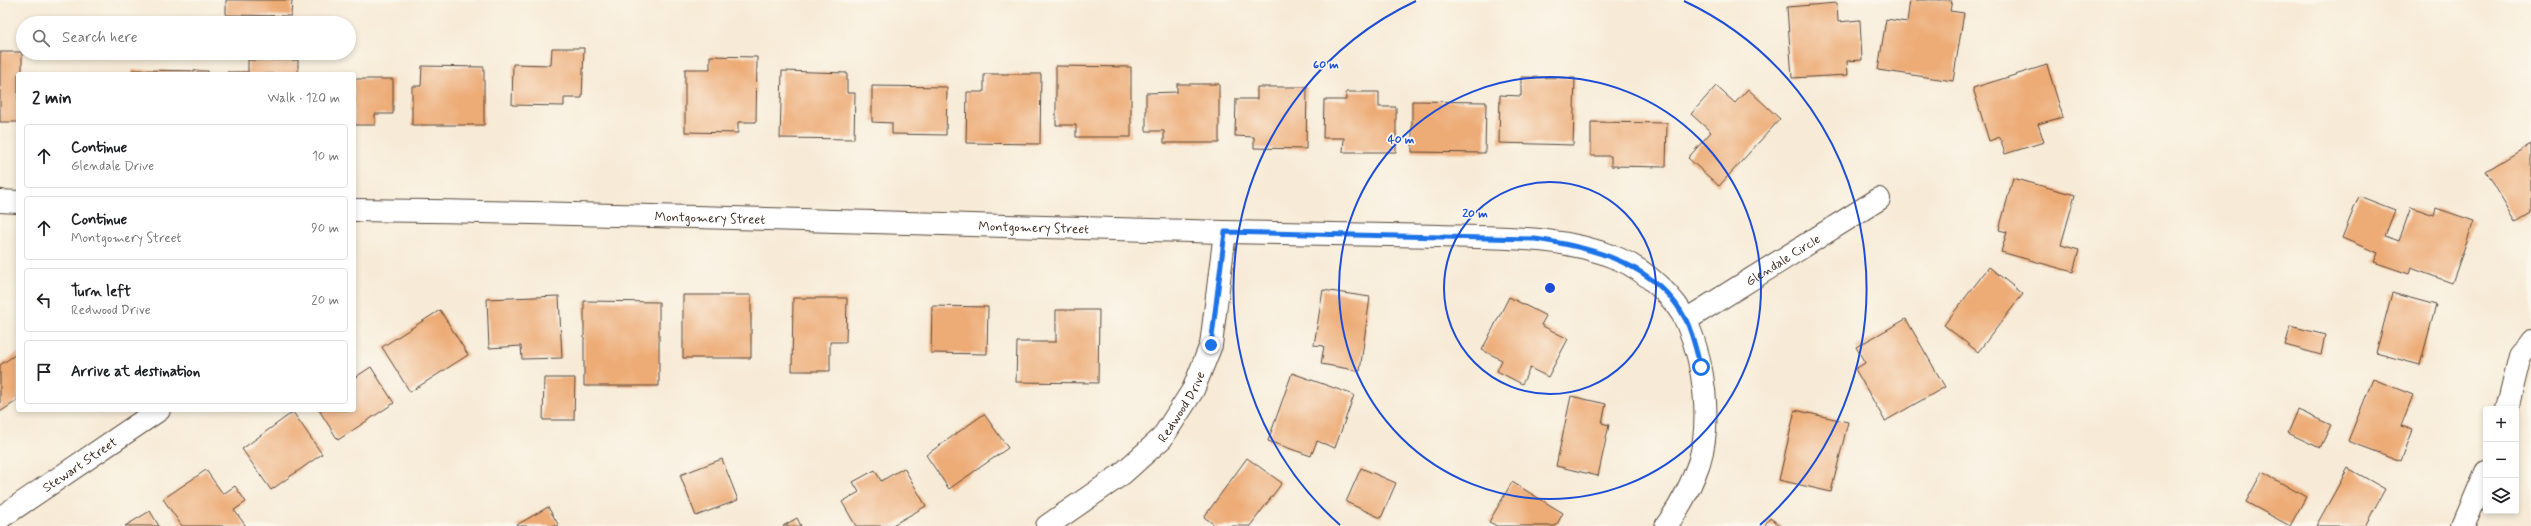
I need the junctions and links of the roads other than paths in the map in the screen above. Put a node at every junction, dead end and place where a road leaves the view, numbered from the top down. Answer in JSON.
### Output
{"nodes":[{"id":1,"x":1879,"y":199,"type":"dead end"},
{"id":2,"x":0,"y":201,"type":"edge"},
{"id":3,"x":16,"y":202,"type":"edge"},
{"id":4,"x":356,"y":210,"type":"edge"},
{"id":5,"x":1225,"y":232,"type":"junction"},
{"id":6,"x":1686,"y":320,"type":"junction"},
{"id":7,"x":2531,"y":341,"type":"edge"},
{"id":8,"x":2508,"y":406,"type":"edge"},
{"id":9,"x":156,"y":412,"type":"edge"},
{"id":10,"x":2483,"y":478,"type":"edge"},
{"id":11,"x":0,"y":518,"type":"edge"},
{"id":12,"x":1047,"y":526,"type":"edge"},
{"id":13,"x":1666,"y":526,"type":"edge"},
{"id":14,"x":2463,"y":526,"type":"edge"}],
"edges":[{"from":1,"to":6,"type":"street","name":"Glendale Circle"},
{"from":2,"to":3,"type":"street"},
{"from":4,"to":5,"type":"street","name":"Montgomery Street"},
{"from":5,"to":6,"type":"street","name":"Montgomery Street"},
{"from":5,"to":12,"type":"street","name":"Redwood Drive"},
{"from":6,"to":13,"type":"street","name":"Montgomery Street"},
{"from":7,"to":8,"type":"street"},
{"from":9,"to":11,"type":"street","name":"Stewart Street"},
{"from":10,"to":14,"type":"street"}]}
